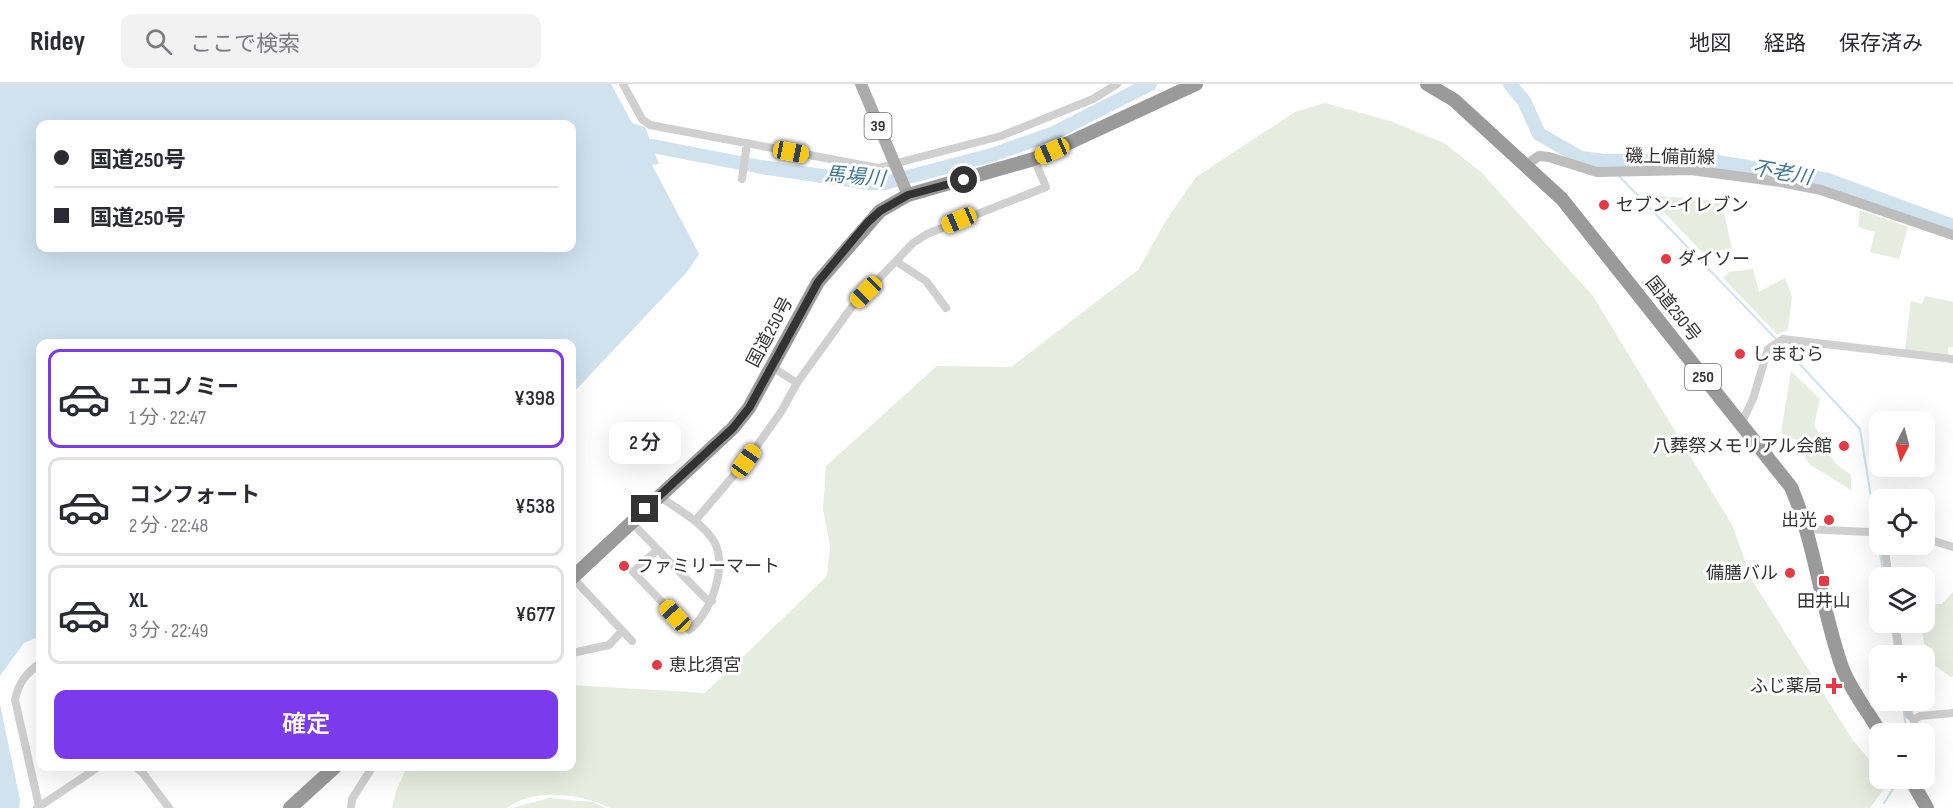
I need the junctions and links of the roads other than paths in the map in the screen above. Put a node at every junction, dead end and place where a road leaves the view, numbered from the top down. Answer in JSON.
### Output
{"nodes":[{"id":1,"x":623,"y":84,"type":"edge"},
{"id":2,"x":861,"y":84,"type":"edge"},
{"id":3,"x":1117,"y":84,"type":"edge"},
{"id":4,"x":1196,"y":84,"type":"edge"},
{"id":5,"x":1427,"y":84,"type":"edge"},
{"id":6,"x":747,"y":145,"type":"junction"},
{"id":7,"x":1034,"y":159,"type":"junction"},
{"id":8,"x":1527,"y":165,"type":"junction"},
{"id":9,"x":895,"y":166,"type":"junction"},
{"id":10,"x":742,"y":178,"type":"dead end"},
{"id":11,"x":907,"y":192,"type":"junction"},
{"id":12,"x":1953,"y":236,"type":"edge"},
{"id":13,"x":897,"y":262,"type":"junction"},
{"id":14,"x":946,"y":308,"type":"dead end"},
{"id":15,"x":1953,"y":359,"type":"edge"},
{"id":16,"x":772,"y":368,"type":"junction"},
{"id":17,"x":797,"y":383,"type":"junction"},
{"id":18,"x":1741,"y":424,"type":"junction"},
{"id":19,"x":660,"y":496,"type":"junction"},
{"id":20,"x":694,"y":521,"type":"junction"},
{"id":21,"x":631,"y":522,"type":"junction"},
{"id":22,"x":1806,"y":529,"type":"junction"},
{"id":23,"x":1868,"y":532,"type":"tunnel mouth"},
{"id":24,"x":1935,"y":541,"type":"edge"},
{"id":25,"x":1953,"y":547,"type":"edge"},
{"id":26,"x":657,"y":550,"type":"junction"},
{"id":27,"x":576,"y":573,"type":"edge"},
{"id":28,"x":576,"y":581,"type":"edge"},
{"id":29,"x":712,"y":601,"type":"junction"},
{"id":30,"x":622,"y":631,"type":"junction"},
{"id":31,"x":632,"y":641,"type":"dead end"},
{"id":32,"x":576,"y":651,"type":"edge"},
{"id":33,"x":36,"y":666,"type":"edge"},
{"id":34,"x":1908,"y":711,"type":"edge"},
{"id":35,"x":1953,"y":714,"type":"edge"},
{"id":36,"x":1914,"y":720,"type":"junction"},
{"id":37,"x":1874,"y":723,"type":"edge"},
{"id":38,"x":1914,"y":723,"type":"edge"},
{"id":39,"x":92,"y":771,"type":"edge"},
{"id":40,"x":145,"y":771,"type":"edge"},
{"id":41,"x":331,"y":771,"type":"edge"},
{"id":42,"x":370,"y":771,"type":"edge"},
{"id":43,"x":1915,"y":789,"type":"edge"},
{"id":44,"x":38,"y":807,"type":"edge"},
{"id":45,"x":169,"y":808,"type":"edge"},
{"id":46,"x":290,"y":808,"type":"edge"},
{"id":47,"x":351,"y":808,"type":"edge"},
{"id":48,"x":1926,"y":808,"type":"edge"}],
"edges":[{"from":1,"to":6,"type":"street"},
{"from":2,"to":9,"type":"main road","number":"39"},
{"from":3,"to":9,"type":"street"},
{"from":4,"to":7,"type":"highway","name":"国道250号"},
{"from":5,"to":8,"type":"highway","name":"国道250号","number":"250"},
{"from":6,"to":9,"type":"street"},
{"from":6,"to":10,"type":"street"},
{"from":7,"to":11,"type":"highway","name":"国道250号"},
{"from":7,"to":13,"type":"street"},
{"from":8,"to":12,"type":"main road","name":"磯上備前線"},
{"from":8,"to":18,"type":"highway","name":"国道250号","number":"250"},
{"from":9,"to":11,"type":"main road","number":"39"},
{"from":11,"to":16,"type":"highway","name":"国道250号"},
{"from":13,"to":14,"type":"street"},
{"from":13,"to":17,"type":"street"},
{"from":15,"to":18,"type":"street"},
{"from":16,"to":17,"type":"street"},
{"from":16,"to":19,"type":"highway","name":"国道250号"},
{"from":17,"to":20,"type":"street"},
{"from":18,"to":22,"type":"highway","name":"国道250号","number":"250"},
{"from":19,"to":20,"type":"street"},
{"from":19,"to":21,"type":"highway","name":"国道250号"},
{"from":20,"to":29,"type":"street"},
{"from":21,"to":26,"type":"street"},
{"from":21,"to":27,"type":"highway","name":"国道250号"},
{"from":22,"to":23,"type":"street"},
{"from":22,"to":37,"type":"highway","name":"国道250号","number":"250"},
{"from":24,"to":25,"type":"street"},
{"from":26,"to":29,"type":"street"},
{"from":26,"to":29,"type":"street"},
{"from":28,"to":30,"type":"street"},
{"from":30,"to":31,"type":"street"},
{"from":30,"to":32,"type":"street"},
{"from":33,"to":44,"type":"street"},
{"from":34,"to":36,"type":"street"},
{"from":35,"to":36,"type":"street"},
{"from":36,"to":38,"type":"street"},
{"from":39,"to":44,"type":"street"},
{"from":40,"to":45,"type":"street"},
{"from":41,"to":46,"type":"highway"},
{"from":42,"to":47,"type":"street"},
{"from":43,"to":48,"type":"highway"}]}
